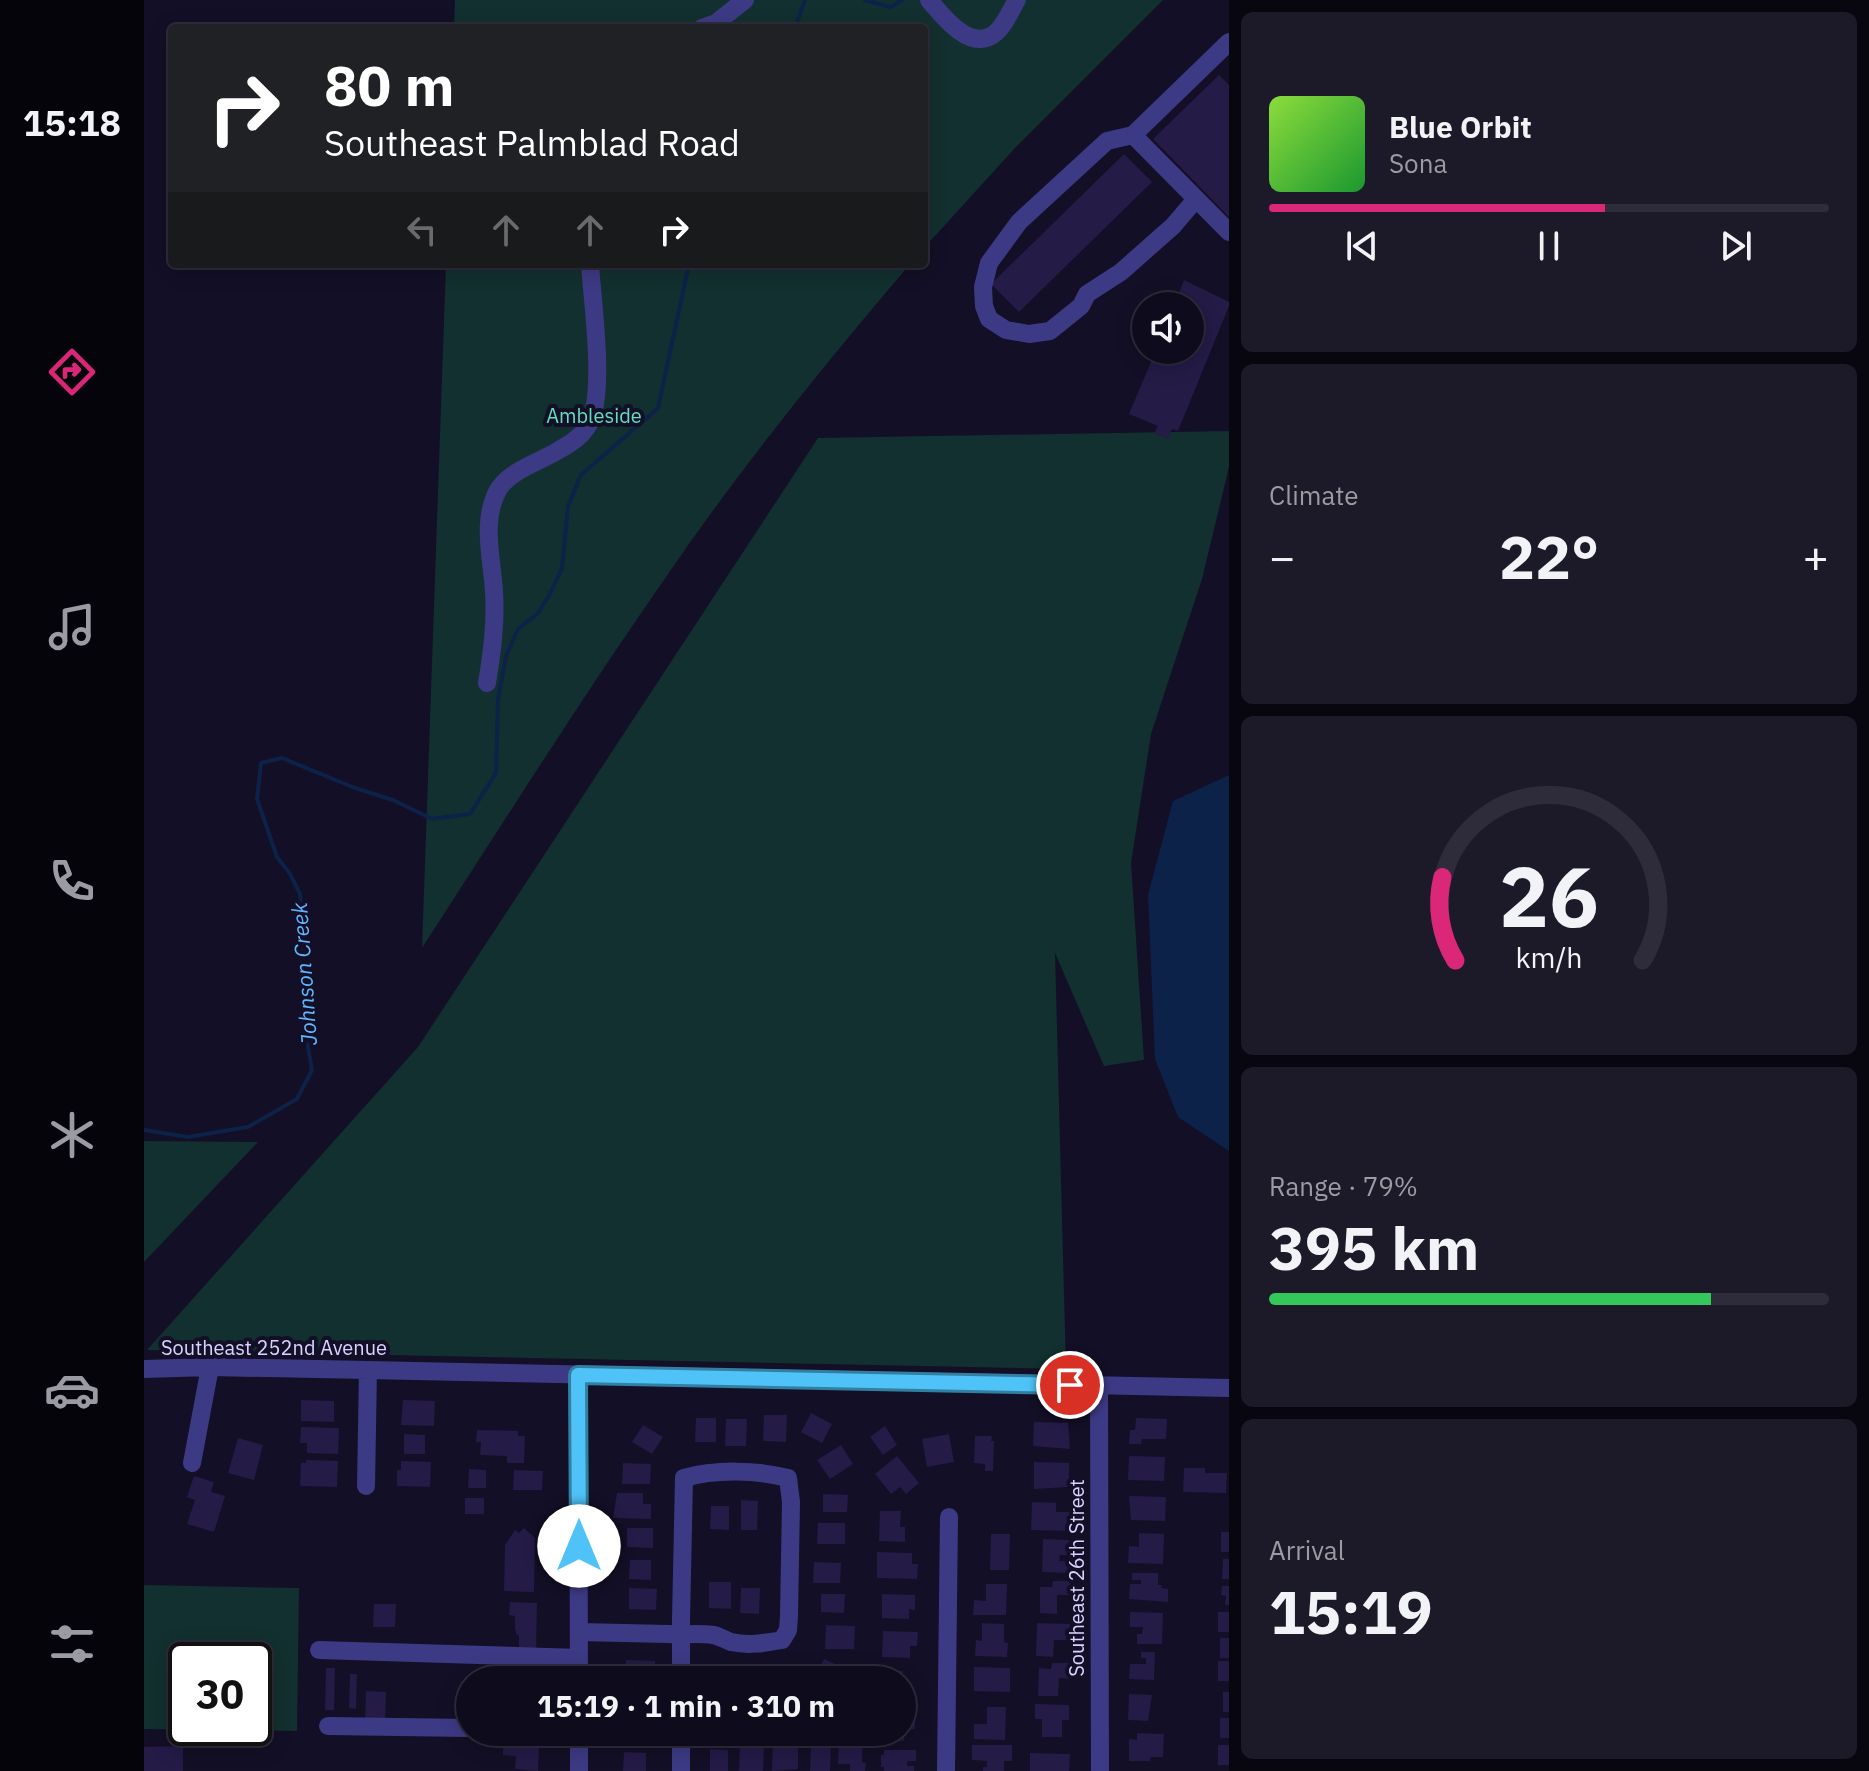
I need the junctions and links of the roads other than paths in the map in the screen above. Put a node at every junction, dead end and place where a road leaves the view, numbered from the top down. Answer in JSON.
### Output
{"nodes":[{"id":1,"x":745,"y":0,"type":"edge"},
{"id":2,"x":929,"y":0,"type":"edge"},
{"id":3,"x":1017,"y":0,"type":"edge"},
{"id":4,"x":713,"y":24,"type":"edge"},
{"id":5,"x":1229,"y":42,"type":"edge"},
{"id":6,"x":1133,"y":135,"type":"junction"},
{"id":7,"x":1196,"y":199,"type":"junction"},
{"id":8,"x":1229,"y":232,"type":"edge"},
{"id":9,"x":590,"y":268,"type":"edge"},
{"id":10,"x":487,"y":683,"type":"dead end"},
{"id":11,"x":210,"y":1367,"type":"junction"},
{"id":12,"x":368,"y":1370,"type":"junction"},
{"id":13,"x":147,"y":1371,"type":"edge"},
{"id":14,"x":578,"y":1375,"type":"junction"},
{"id":15,"x":1099,"y":1386,"type":"junction"},
{"id":16,"x":1229,"y":1388,"type":"edge"},
{"id":17,"x":192,"y":1463,"type":"dead end"},
{"id":18,"x":366,"y":1486,"type":"dead end"},
{"id":19,"x":949,"y":1517,"type":"dead end"},
{"id":20,"x":579,"y":1632,"type":"junction"},
{"id":21,"x":681,"y":1635,"type":"junction"},
{"id":22,"x":319,"y":1650,"type":"dead end"},
{"id":23,"x":579,"y":1658,"type":"junction"},
{"id":24,"x":579,"y":1666,"type":"edge"},
{"id":25,"x":681,"y":1666,"type":"edge"},
{"id":26,"x":328,"y":1726,"type":"dead end"},
{"id":27,"x":456,"y":1728,"type":"edge"},
{"id":28,"x":579,"y":1746,"type":"edge"},
{"id":29,"x":681,"y":1746,"type":"edge"},
{"id":30,"x":579,"y":1771,"type":"edge"},
{"id":31,"x":681,"y":1771,"type":"edge"},
{"id":32,"x":946,"y":1771,"type":"edge"},
{"id":33,"x":1100,"y":1771,"type":"edge"}],
"edges":[{"from":1,"to":4,"type":"street"},
{"from":2,"to":3,"type":"street"},
{"from":5,"to":6,"type":"street"},
{"from":6,"to":7,"type":"street"},
{"from":6,"to":7,"type":"street"},
{"from":7,"to":8,"type":"street"},
{"from":9,"to":10,"type":"street"},
{"from":11,"to":12,"type":"street","name":"Southeast 252nd Avenue"},
{"from":11,"to":13,"type":"street","name":"Southeast 252nd Avenue"},
{"from":11,"to":17,"type":"street"},
{"from":12,"to":14,"type":"street","name":"Southeast 252nd Avenue"},
{"from":12,"to":18,"type":"street"},
{"from":14,"to":15,"type":"street","name":"Southeast 252nd Avenue"},
{"from":14,"to":20,"type":"street"},
{"from":15,"to":16,"type":"street","name":"Southeast 252nd Avenue"},
{"from":15,"to":33,"type":"street","name":"Southeast 26th Street"},
{"from":19,"to":32,"type":"street"},
{"from":20,"to":21,"type":"street"},
{"from":20,"to":23,"type":"street"},
{"from":21,"to":21,"type":"street"},
{"from":21,"to":25,"type":"street"},
{"from":22,"to":23,"type":"street"},
{"from":23,"to":24,"type":"street"},
{"from":26,"to":27,"type":"street"},
{"from":28,"to":30,"type":"street"},
{"from":29,"to":31,"type":"street"}]}
